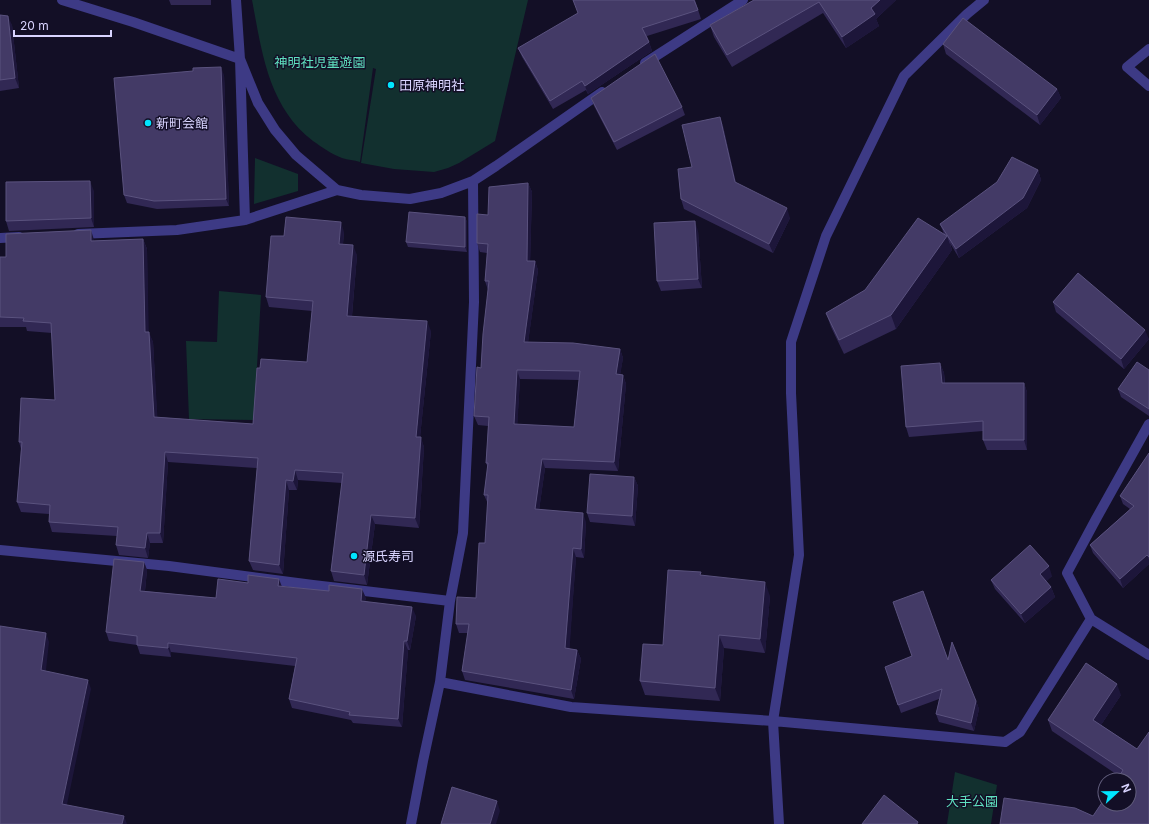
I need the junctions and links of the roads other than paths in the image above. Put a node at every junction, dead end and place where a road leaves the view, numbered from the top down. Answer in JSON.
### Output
{"nodes":[{"id":1,"x":62,"y":0,"type":"edge"},
{"id":2,"x":236,"y":0,"type":"edge"},
{"id":3,"x":743,"y":0,"type":"edge"},
{"id":4,"x":984,"y":0,"type":"edge"},
{"id":5,"x":1149,"y":49,"type":"edge"},
{"id":6,"x":240,"y":59,"type":"junction"},
{"id":7,"x":636,"y":69,"type":"edge"},
{"id":8,"x":611,"y":86,"type":"edge"},
{"id":9,"x":1149,"y":86,"type":"edge"},
{"id":10,"x":473,"y":180,"type":"junction"},
{"id":11,"x":337,"y":190,"type":"junction"},
{"id":12,"x":245,"y":220,"type":"junction"},
{"id":13,"x":69,"y":235,"type":"edge"},
{"id":14,"x":31,"y":236,"type":"edge"},
{"id":15,"x":0,"y":238,"type":"edge"},
{"id":16,"x":1149,"y":424,"type":"edge"},
{"id":17,"x":0,"y":550,"type":"edge"},
{"id":18,"x":450,"y":601,"type":"junction"},
{"id":19,"x":1091,"y":619,"type":"junction"},
{"id":20,"x":1149,"y":656,"type":"edge"},
{"id":21,"x":440,"y":682,"type":"junction"},
{"id":22,"x":773,"y":721,"type":"junction"},
{"id":23,"x":411,"y":824,"type":"edge"},
{"id":24,"x":779,"y":824,"type":"edge"}],
"edges":[{"from":1,"to":6,"type":"street"},
{"from":2,"to":6,"type":"street"},
{"from":3,"to":7,"type":"street"},
{"from":4,"to":22,"type":"street"},
{"from":5,"to":9,"type":"street"},
{"from":6,"to":11,"type":"street"},
{"from":6,"to":12,"type":"street"},
{"from":8,"to":10,"type":"street"},
{"from":10,"to":11,"type":"street"},
{"from":10,"to":18,"type":"street"},
{"from":11,"to":12,"type":"street"},
{"from":12,"to":13,"type":"street"},
{"from":14,"to":15,"type":"street"},
{"from":16,"to":19,"type":"street"},
{"from":17,"to":18,"type":"street"},
{"from":18,"to":21,"type":"street"},
{"from":19,"to":20,"type":"street"},
{"from":19,"to":22,"type":"street"},
{"from":21,"to":22,"type":"street"},
{"from":21,"to":23,"type":"street"},
{"from":22,"to":24,"type":"street"}]}
